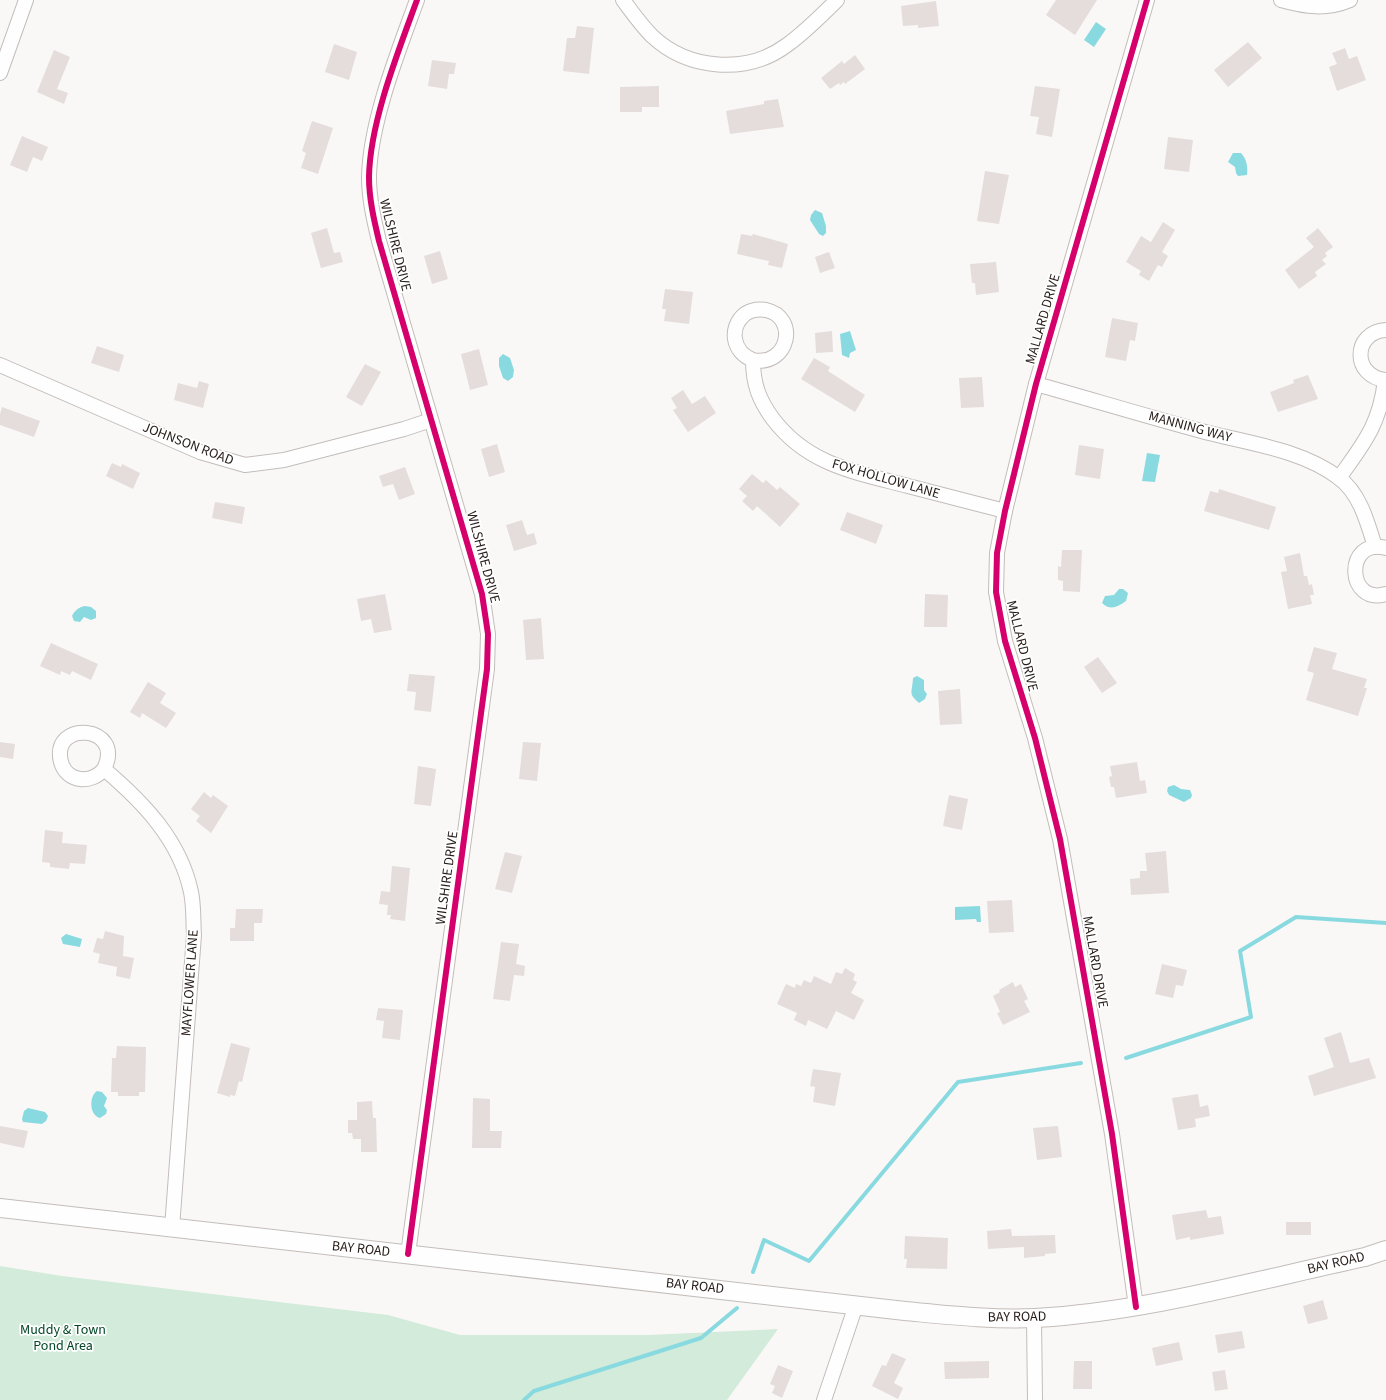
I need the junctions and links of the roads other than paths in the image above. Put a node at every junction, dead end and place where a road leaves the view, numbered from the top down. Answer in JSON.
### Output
{"nodes":[{"id":1,"x":26,"y":0,"type":"edge"},
{"id":2,"x":417,"y":0,"type":"edge"},
{"id":3,"x":623,"y":0,"type":"edge"},
{"id":4,"x":837,"y":0,"type":"edge"},
{"id":5,"x":1147,"y":0,"type":"edge"},
{"id":6,"x":1281,"y":0,"type":"edge"},
{"id":7,"x":1350,"y":0,"type":"edge"},
{"id":8,"x":0,"y":73,"type":"edge"},
{"id":9,"x":1386,"y":330,"type":"edge"},
{"id":10,"x":753,"y":360,"type":"dead end"},
{"id":11,"x":0,"y":365,"type":"edge"},
{"id":12,"x":1386,"y":380,"type":"edge"},
{"id":13,"x":1036,"y":384,"type":"junction"},
{"id":14,"x":431,"y":420,"type":"junction"},
{"id":15,"x":1339,"y":478,"type":"junction"},
{"id":16,"x":1005,"y":511,"type":"junction"},
{"id":17,"x":1381,"y":547,"type":"edge"},
{"id":18,"x":1386,"y":594,"type":"edge"},
{"id":19,"x":104,"y":769,"type":"dead end"},
{"id":20,"x":0,"y":1208,"type":"edge"},
{"id":21,"x":172,"y":1228,"type":"junction"},
{"id":22,"x":1386,"y":1250,"type":"edge"},
{"id":23,"x":408,"y":1254,"type":"junction"},
{"id":24,"x":856,"y":1305,"type":"junction"},
{"id":25,"x":1136,"y":1307,"type":"junction"},
{"id":26,"x":1034,"y":1318,"type":"junction"},
{"id":27,"x":824,"y":1400,"type":"edge"},
{"id":28,"x":1035,"y":1400,"type":"edge"}],
"edges":[{"from":1,"to":8,"type":"street"},
{"from":2,"to":14,"type":"street","name":"WILSHIRE DRIVE"},
{"from":3,"to":4,"type":"street"},
{"from":5,"to":13,"type":"street","name":"MALLARD DRIVE"},
{"from":6,"to":7,"type":"street"},
{"from":9,"to":12,"type":"street"},
{"from":10,"to":16,"type":"street","name":"FOX HOLLOW LANE"},
{"from":11,"to":14,"type":"street","name":"JOHNSON ROAD"},
{"from":12,"to":15,"type":"street"},
{"from":13,"to":15,"type":"street","name":"MANNING WAY"},
{"from":13,"to":16,"type":"street","name":"MALLARD DRIVE"},
{"from":14,"to":23,"type":"street","name":"WILSHIRE DRIVE"},
{"from":15,"to":17,"type":"street","name":"MANNING WAY"},
{"from":16,"to":25,"type":"street","name":"MALLARD DRIVE"},
{"from":17,"to":18,"type":"street","name":"MANNING WAY"},
{"from":19,"to":21,"type":"street","name":"MAYFLOWER LANE"},
{"from":20,"to":21,"type":"main road","name":"BAY ROAD"},
{"from":21,"to":23,"type":"main road","name":"BAY ROAD"},
{"from":22,"to":25,"type":"main road","name":"BAY ROAD"},
{"from":23,"to":24,"type":"main road","name":"BAY ROAD"},
{"from":24,"to":26,"type":"main road","name":"BAY ROAD"},
{"from":24,"to":27,"type":"street"},
{"from":25,"to":26,"type":"main road","name":"BAY ROAD"},
{"from":26,"to":28,"type":"street"}]}
